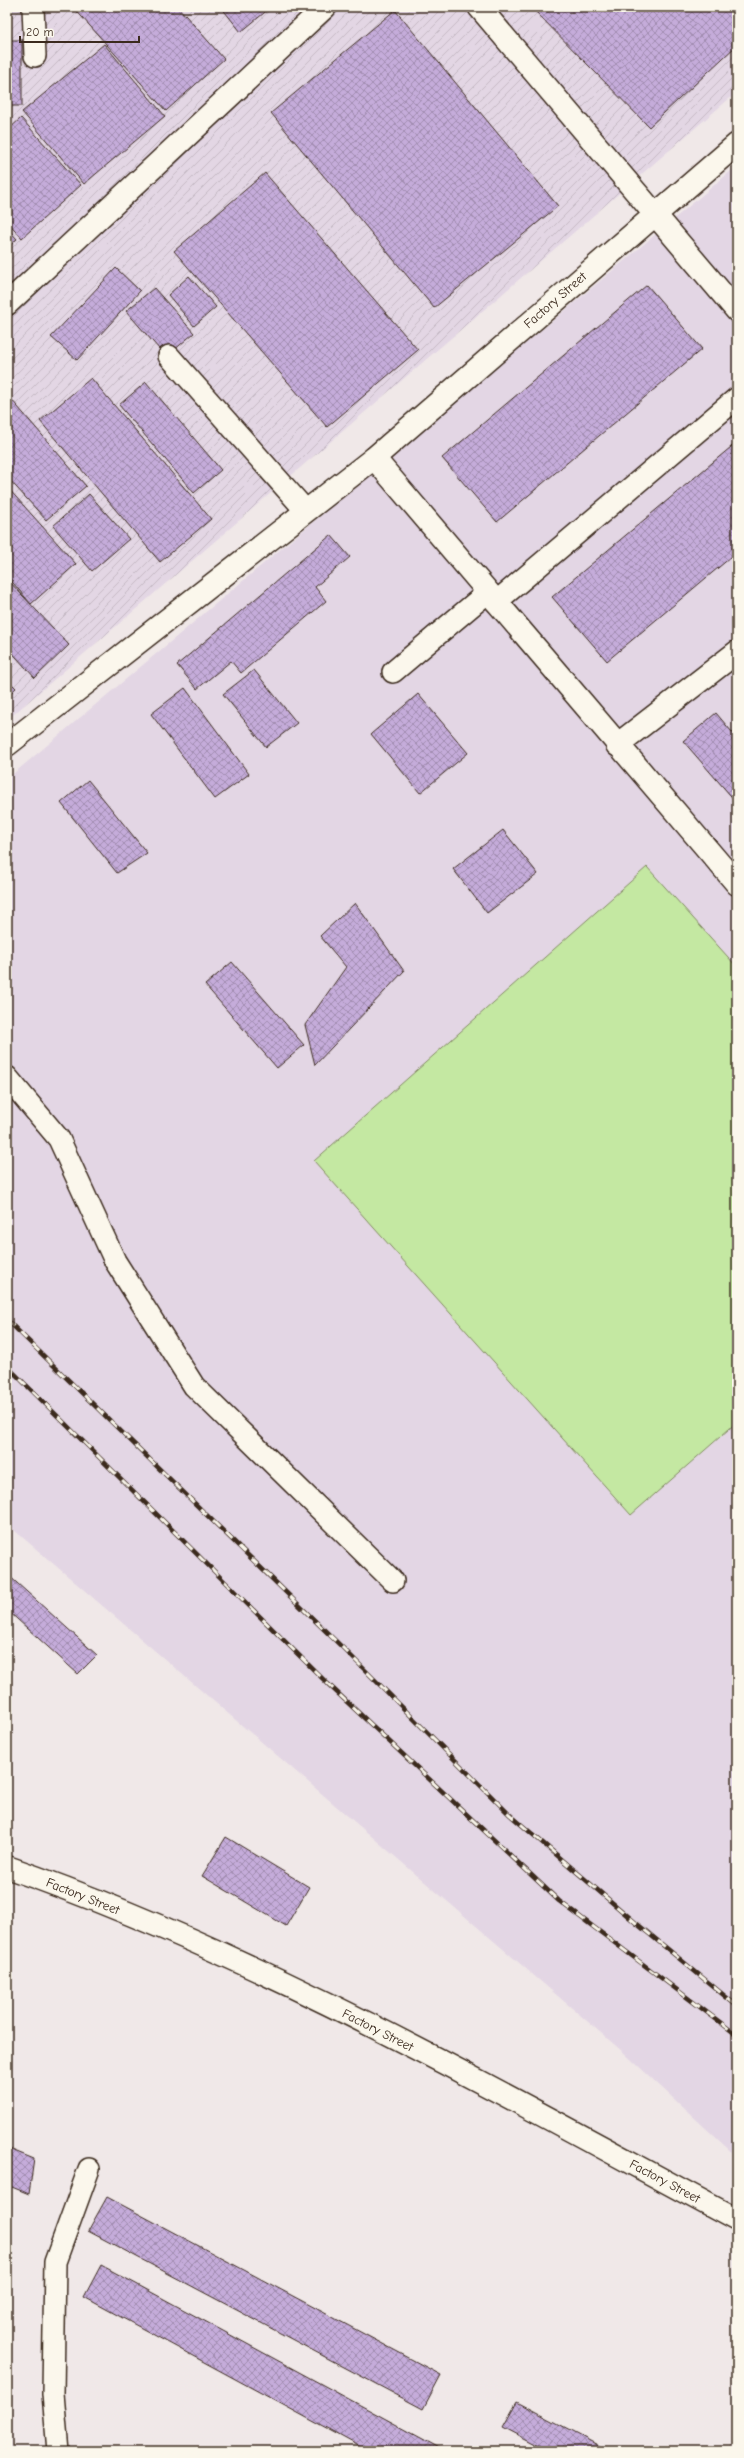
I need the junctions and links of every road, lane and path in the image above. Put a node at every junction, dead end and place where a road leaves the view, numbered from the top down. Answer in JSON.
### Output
{"nodes":[{"id":1,"x":33,"y":7,"type":"edge"},
{"id":2,"x":325,"y":7,"type":"edge"},
{"id":3,"x":479,"y":7,"type":"edge"},
{"id":4,"x":35,"y":56,"type":"dead end"},
{"id":5,"x":737,"y":144,"type":"edge"},
{"id":6,"x":656,"y":214,"type":"junction"},
{"id":7,"x":7,"y":304,"type":"edge"},
{"id":8,"x":737,"y":311,"type":"edge"},
{"id":9,"x":169,"y":356,"type":"dead end"},
{"id":10,"x":737,"y":398,"type":"edge"},
{"id":11,"x":374,"y":458,"type":"junction"},
{"id":12,"x":306,"y":511,"type":"junction"},
{"id":13,"x":492,"y":597,"type":"junction"},
{"id":14,"x":737,"y":652,"type":"edge"},
{"id":15,"x":394,"y":672,"type":"dead end"},
{"id":16,"x":7,"y":745,"type":"edge"},
{"id":17,"x":617,"y":745,"type":"junction"},
{"id":18,"x":737,"y":884,"type":"edge"},
{"id":19,"x":7,"y":1077,"type":"edge"},
{"id":20,"x":393,"y":1581,"type":"dead end"},
{"id":21,"x":7,"y":1867,"type":"edge"},
{"id":22,"x":89,"y":2169,"type":"dead end"},
{"id":23,"x":737,"y":2220,"type":"edge"},
{"id":24,"x":58,"y":2451,"type":"edge"}],
"edges":[{"from":1,"to":4,"type":"lane"},
{"from":2,"to":7,"type":"street"},
{"from":3,"to":6,"type":"street"},
{"from":5,"to":6,"type":"street","name":"Factory Street"},
{"from":6,"to":8,"type":"street"},
{"from":6,"to":11,"type":"street","name":"Factory Street"},
{"from":9,"to":12,"type":"lane"},
{"from":10,"to":13,"type":"lane"},
{"from":11,"to":12,"type":"street","name":"Factory Street"},
{"from":11,"to":13,"type":"street"},
{"from":12,"to":16,"type":"street","name":"Factory Street"},
{"from":13,"to":15,"type":"lane"},
{"from":13,"to":17,"type":"street"},
{"from":14,"to":17,"type":"street"},
{"from":17,"to":18,"type":"street"},
{"from":19,"to":20,"type":"lane"},
{"from":21,"to":23,"type":"street","name":"Factory Street"},
{"from":22,"to":24,"type":"lane"}]}
